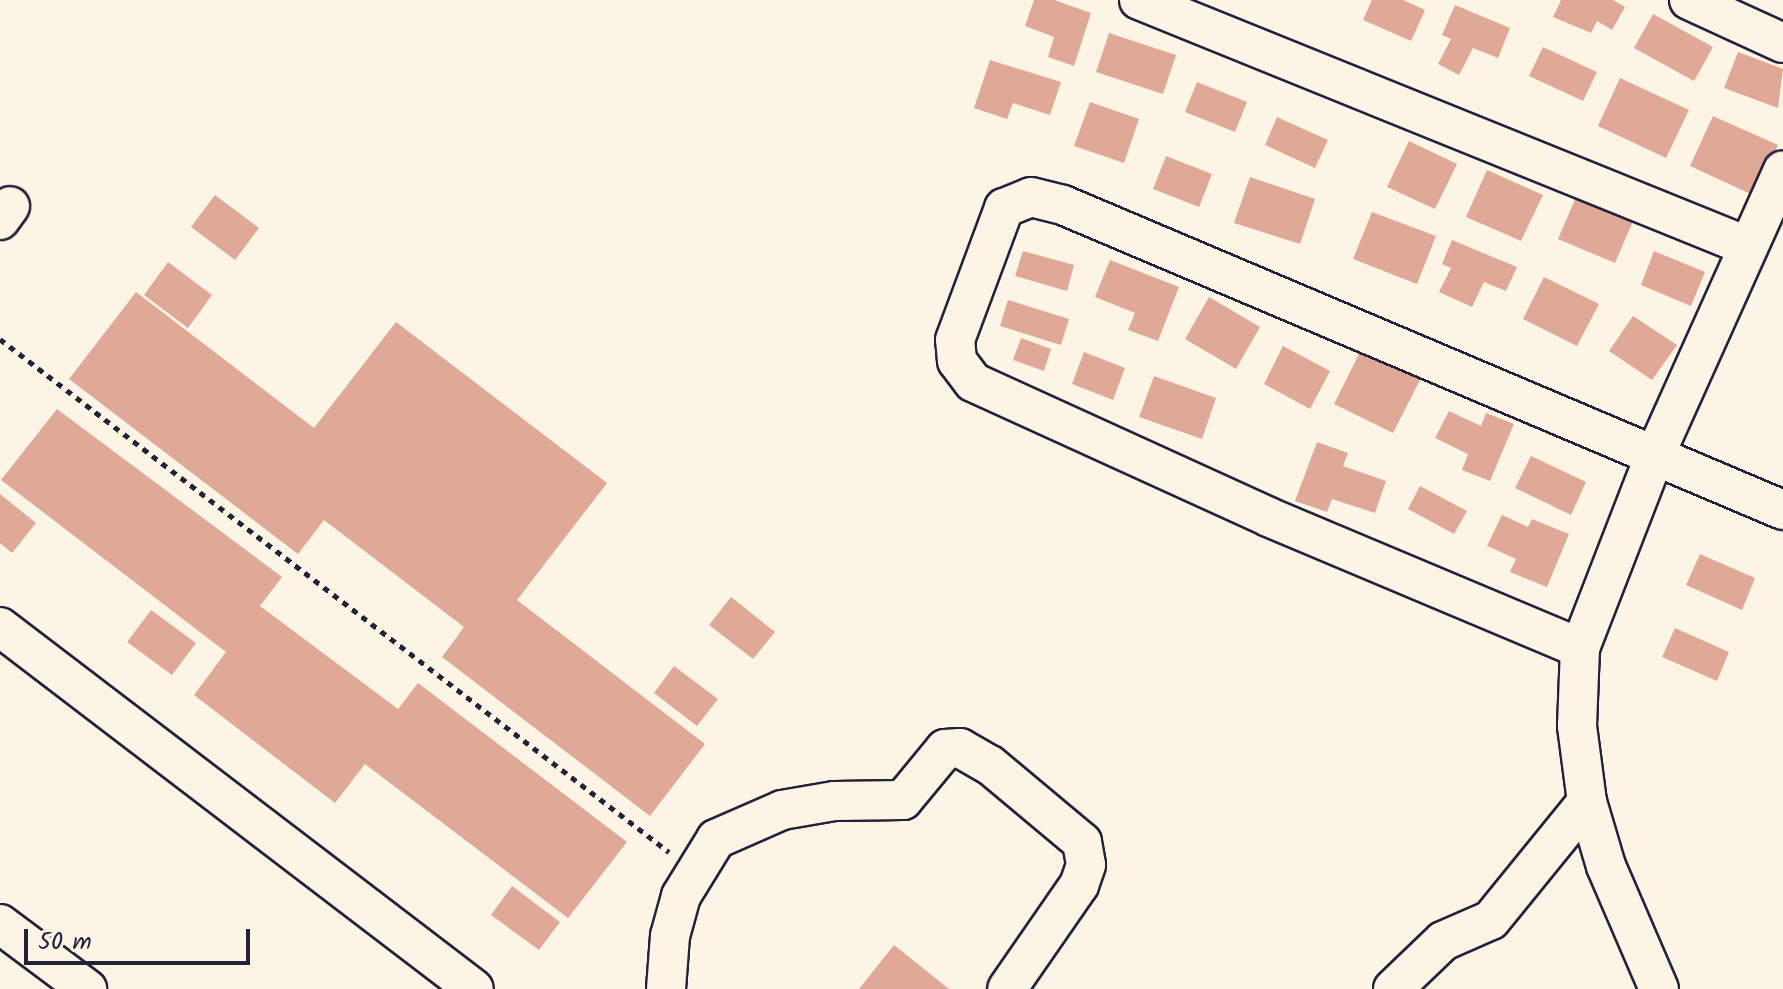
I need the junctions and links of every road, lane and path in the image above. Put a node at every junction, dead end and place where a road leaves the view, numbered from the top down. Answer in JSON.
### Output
{"nodes":[{"id":1,"x":1139,"y":0,"type":"edge"},
{"id":2,"x":1689,"y":0,"type":"edge"},
{"id":3,"x":1783,"y":43,"type":"edge"},
{"id":4,"x":1783,"y":170,"type":"edge"},
{"id":5,"x":1747,"y":246,"type":"junction"},
{"id":6,"x":0,"y":339,"type":"edge"},
{"id":7,"x":1655,"y":455,"type":"junction"},
{"id":8,"x":1783,"y":510,"type":"edge"},
{"id":9,"x":0,"y":627,"type":"edge"},
{"id":10,"x":1580,"y":648,"type":"junction"},
{"id":11,"x":1587,"y":802,"type":"junction"},
{"id":12,"x":696,"y":873,"type":"junction"},
{"id":13,"x":0,"y":924,"type":"edge"},
{"id":14,"x":87,"y":989,"type":"edge"},
{"id":15,"x":474,"y":989,"type":"edge"},
{"id":16,"x":666,"y":989,"type":"edge"},
{"id":17,"x":1007,"y":989,"type":"edge"},
{"id":18,"x":1393,"y":989,"type":"edge"},
{"id":19,"x":1659,"y":989,"type":"edge"}],
"edges":[{"from":1,"to":5,"type":"street"},
{"from":2,"to":3,"type":"street"},
{"from":4,"to":5,"type":"street"},
{"from":5,"to":7,"type":"street"},
{"from":6,"to":12,"type":"path"},
{"from":7,"to":8,"type":"street"},
{"from":7,"to":10,"type":"street"},
{"from":7,"to":10,"type":"street"},
{"from":9,"to":15,"type":"street"},
{"from":10,"to":11,"type":"street"},
{"from":11,"to":18,"type":"street"},
{"from":11,"to":19,"type":"street"},
{"from":12,"to":16,"type":"street"},
{"from":12,"to":17,"type":"street"},
{"from":13,"to":14,"type":"street"}]}
